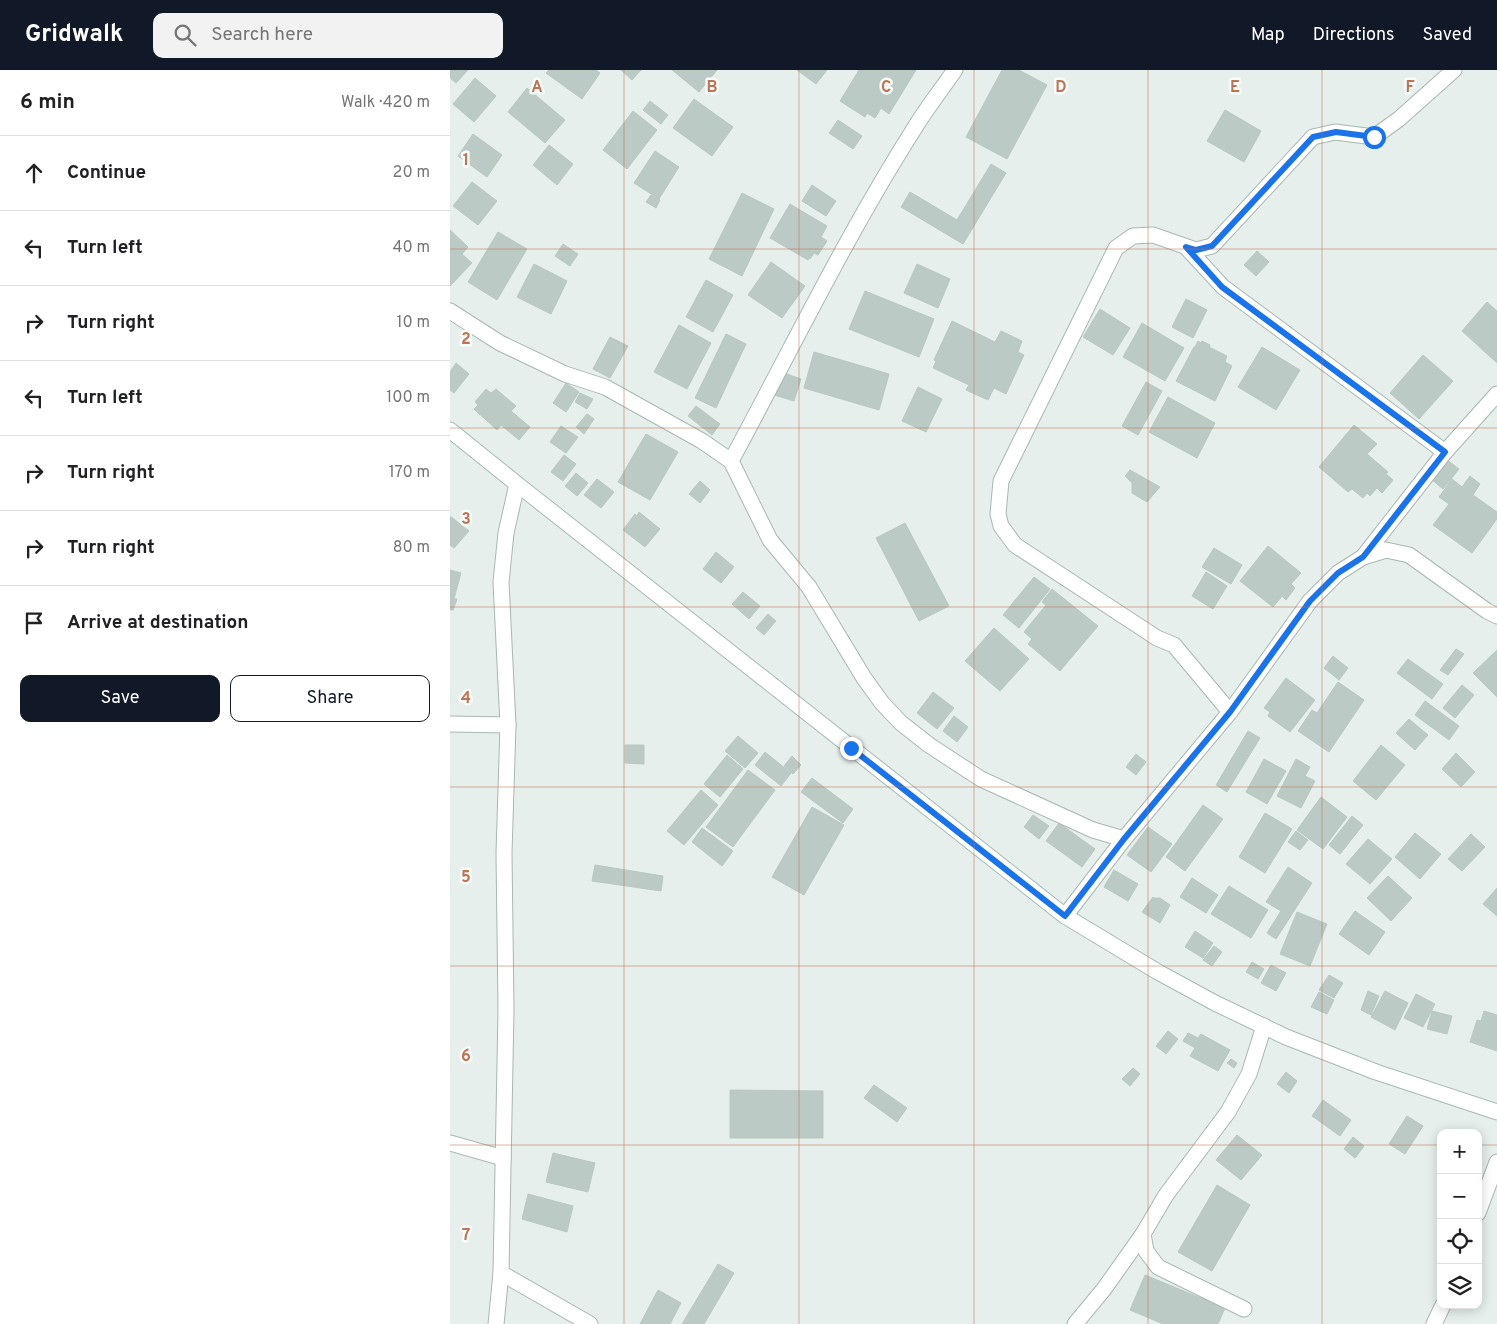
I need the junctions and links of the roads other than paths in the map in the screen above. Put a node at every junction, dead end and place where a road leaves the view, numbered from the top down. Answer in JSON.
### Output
{"nodes":[{"id":1,"x":955,"y":70,"type":"edge"},
{"id":2,"x":1454,"y":70,"type":"edge"},
{"id":3,"x":1186,"y":247,"type":"junction"},
{"id":4,"x":450,"y":311,"type":"edge"},
{"id":5,"x":1497,"y":394,"type":"edge"},
{"id":6,"x":450,"y":430,"type":"edge"},
{"id":7,"x":1445,"y":452,"type":"junction"},
{"id":8,"x":731,"y":461,"type":"junction"},
{"id":9,"x":517,"y":484,"type":"junction"},
{"id":10,"x":1363,"y":557,"type":"junction"},
{"id":11,"x":1497,"y":616,"type":"edge"},
{"id":12,"x":1230,"y":712,"type":"junction"},
{"id":13,"x":450,"y":724,"type":"edge"},
{"id":14,"x":508,"y":725,"type":"junction"},
{"id":15,"x":1124,"y":839,"type":"junction"},
{"id":16,"x":1065,"y":916,"type":"junction"},
{"id":17,"x":1264,"y":1026,"type":"junction"},
{"id":18,"x":1497,"y":1112,"type":"edge"},
{"id":19,"x":450,"y":1143,"type":"edge"},
{"id":20,"x":503,"y":1158,"type":"junction"},
{"id":21,"x":1497,"y":1162,"type":"edge"},
{"id":22,"x":1482,"y":1202,"type":"edge"},
{"id":23,"x":1143,"y":1234,"type":"junction"},
{"id":24,"x":501,"y":1273,"type":"junction"},
{"id":25,"x":1244,"y":1309,"type":"dead end"},
{"id":26,"x":1441,"y":1309,"type":"edge"},
{"id":27,"x":496,"y":1324,"type":"edge"},
{"id":28,"x":590,"y":1324,"type":"edge"},
{"id":29,"x":1075,"y":1324,"type":"edge"},
{"id":30,"x":1434,"y":1324,"type":"edge"}],
"edges":[{"from":1,"to":8,"type":"street"},
{"from":2,"to":3,"type":"street"},
{"from":3,"to":7,"type":"street"},
{"from":3,"to":12,"type":"street"},
{"from":4,"to":8,"type":"street"},
{"from":5,"to":7,"type":"street"},
{"from":6,"to":9,"type":"street"},
{"from":7,"to":10,"type":"street"},
{"from":8,"to":15,"type":"street"},
{"from":9,"to":14,"type":"street"},
{"from":9,"to":16,"type":"street"},
{"from":10,"to":11,"type":"street"},
{"from":10,"to":12,"type":"street"},
{"from":12,"to":15,"type":"street"},
{"from":13,"to":14,"type":"street"},
{"from":14,"to":20,"type":"street"},
{"from":15,"to":16,"type":"street"},
{"from":16,"to":17,"type":"street"},
{"from":17,"to":18,"type":"street"},
{"from":17,"to":23,"type":"street"},
{"from":19,"to":20,"type":"street"},
{"from":20,"to":24,"type":"street"},
{"from":21,"to":22,"type":"street"},
{"from":23,"to":25,"type":"street"},
{"from":23,"to":29,"type":"street"},
{"from":24,"to":27,"type":"street"},
{"from":24,"to":28,"type":"street"},
{"from":26,"to":30,"type":"street"}]}
